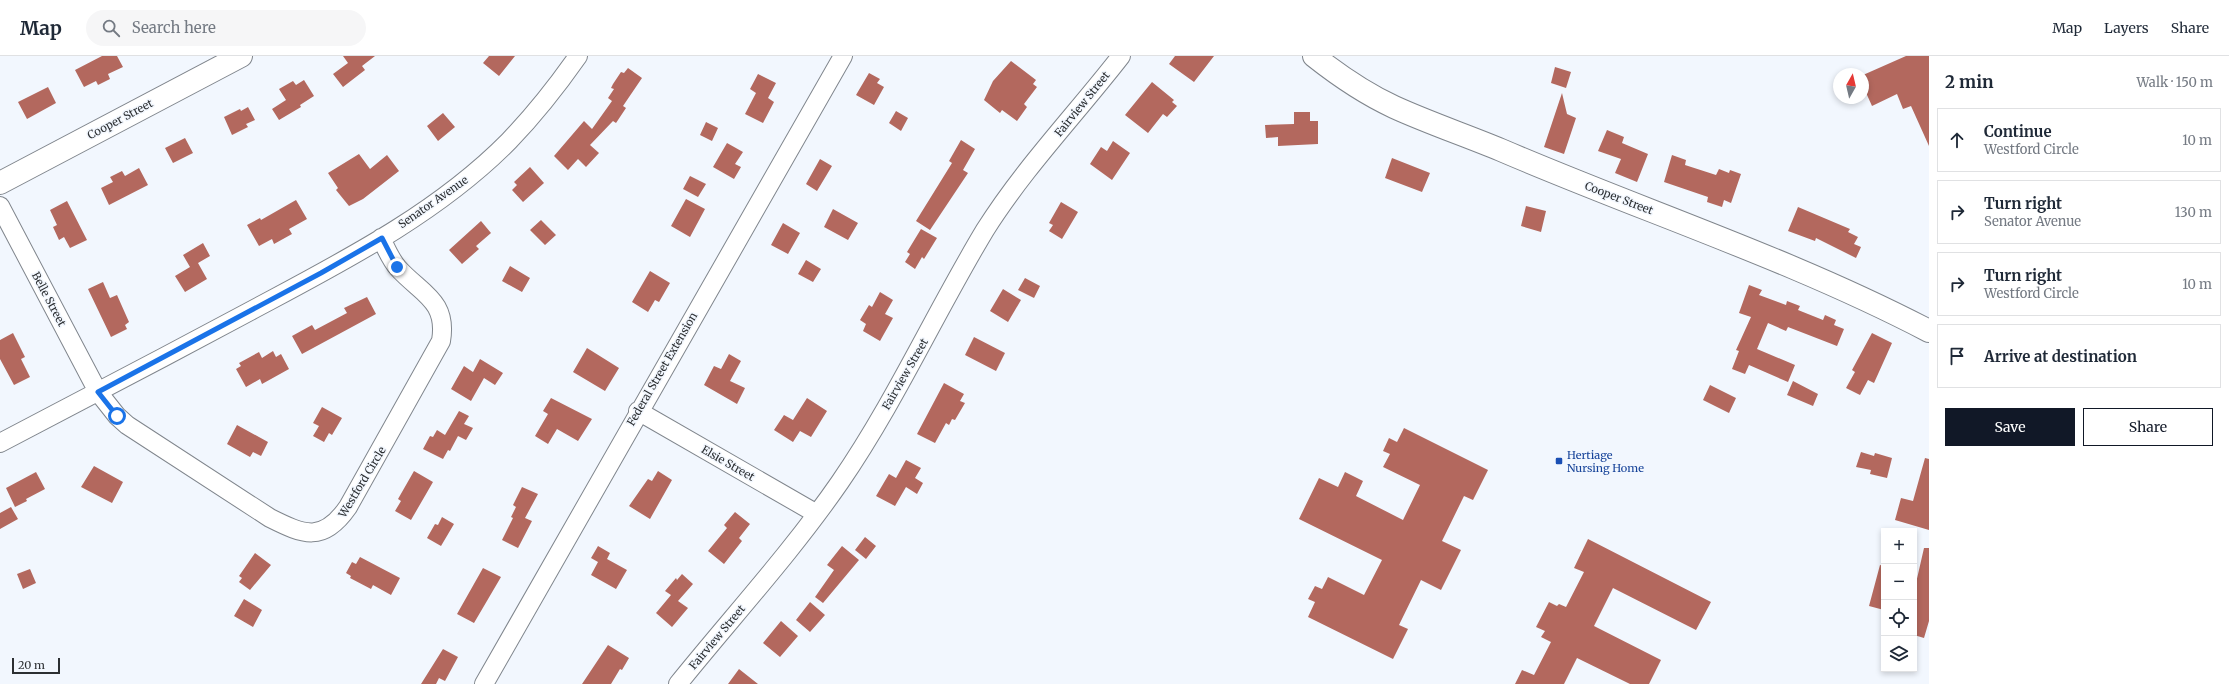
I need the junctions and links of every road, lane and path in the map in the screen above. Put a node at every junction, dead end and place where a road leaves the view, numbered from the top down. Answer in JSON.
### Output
{"nodes":[{"id":1,"x":241,"y":56,"type":"edge"},
{"id":2,"x":578,"y":56,"type":"edge"},
{"id":3,"x":843,"y":56,"type":"edge"},
{"id":4,"x":1121,"y":56,"type":"edge"},
{"id":5,"x":1314,"y":56,"type":"edge"},
{"id":6,"x":0,"y":183,"type":"edge"},
{"id":7,"x":0,"y":206,"type":"edge"},
{"id":8,"x":382,"y":238,"type":"junction"},
{"id":9,"x":1929,"y":331,"type":"edge"},
{"id":10,"x":98,"y":392,"type":"junction"},
{"id":11,"x":638,"y":411,"type":"junction"},
{"id":12,"x":0,"y":443,"type":"edge"},
{"id":13,"x":817,"y":514,"type":"junction"},
{"id":14,"x":484,"y":684,"type":"edge"},
{"id":15,"x":678,"y":684,"type":"edge"}],
"edges":[{"from":1,"to":6,"type":"street","name":"Cooper Street"},
{"from":2,"to":8,"type":"street","name":"Senator Avenue"},
{"from":3,"to":11,"type":"street","name":"Federal Street Extension"},
{"from":4,"to":13,"type":"street","name":"Fairview Street"},
{"from":5,"to":9,"type":"street","name":"Cooper Street"},
{"from":7,"to":10,"type":"street","name":"Belle Street"},
{"from":8,"to":10,"type":"street","name":"Senator Avenue"},
{"from":8,"to":10,"type":"street","name":"Westford Circle"},
{"from":10,"to":12,"type":"street","name":"Senator Avenue"},
{"from":11,"to":13,"type":"street","name":"Elsie Street"},
{"from":11,"to":14,"type":"street","name":"Federal Street Extension"},
{"from":13,"to":15,"type":"street","name":"Fairview Street"}]}
